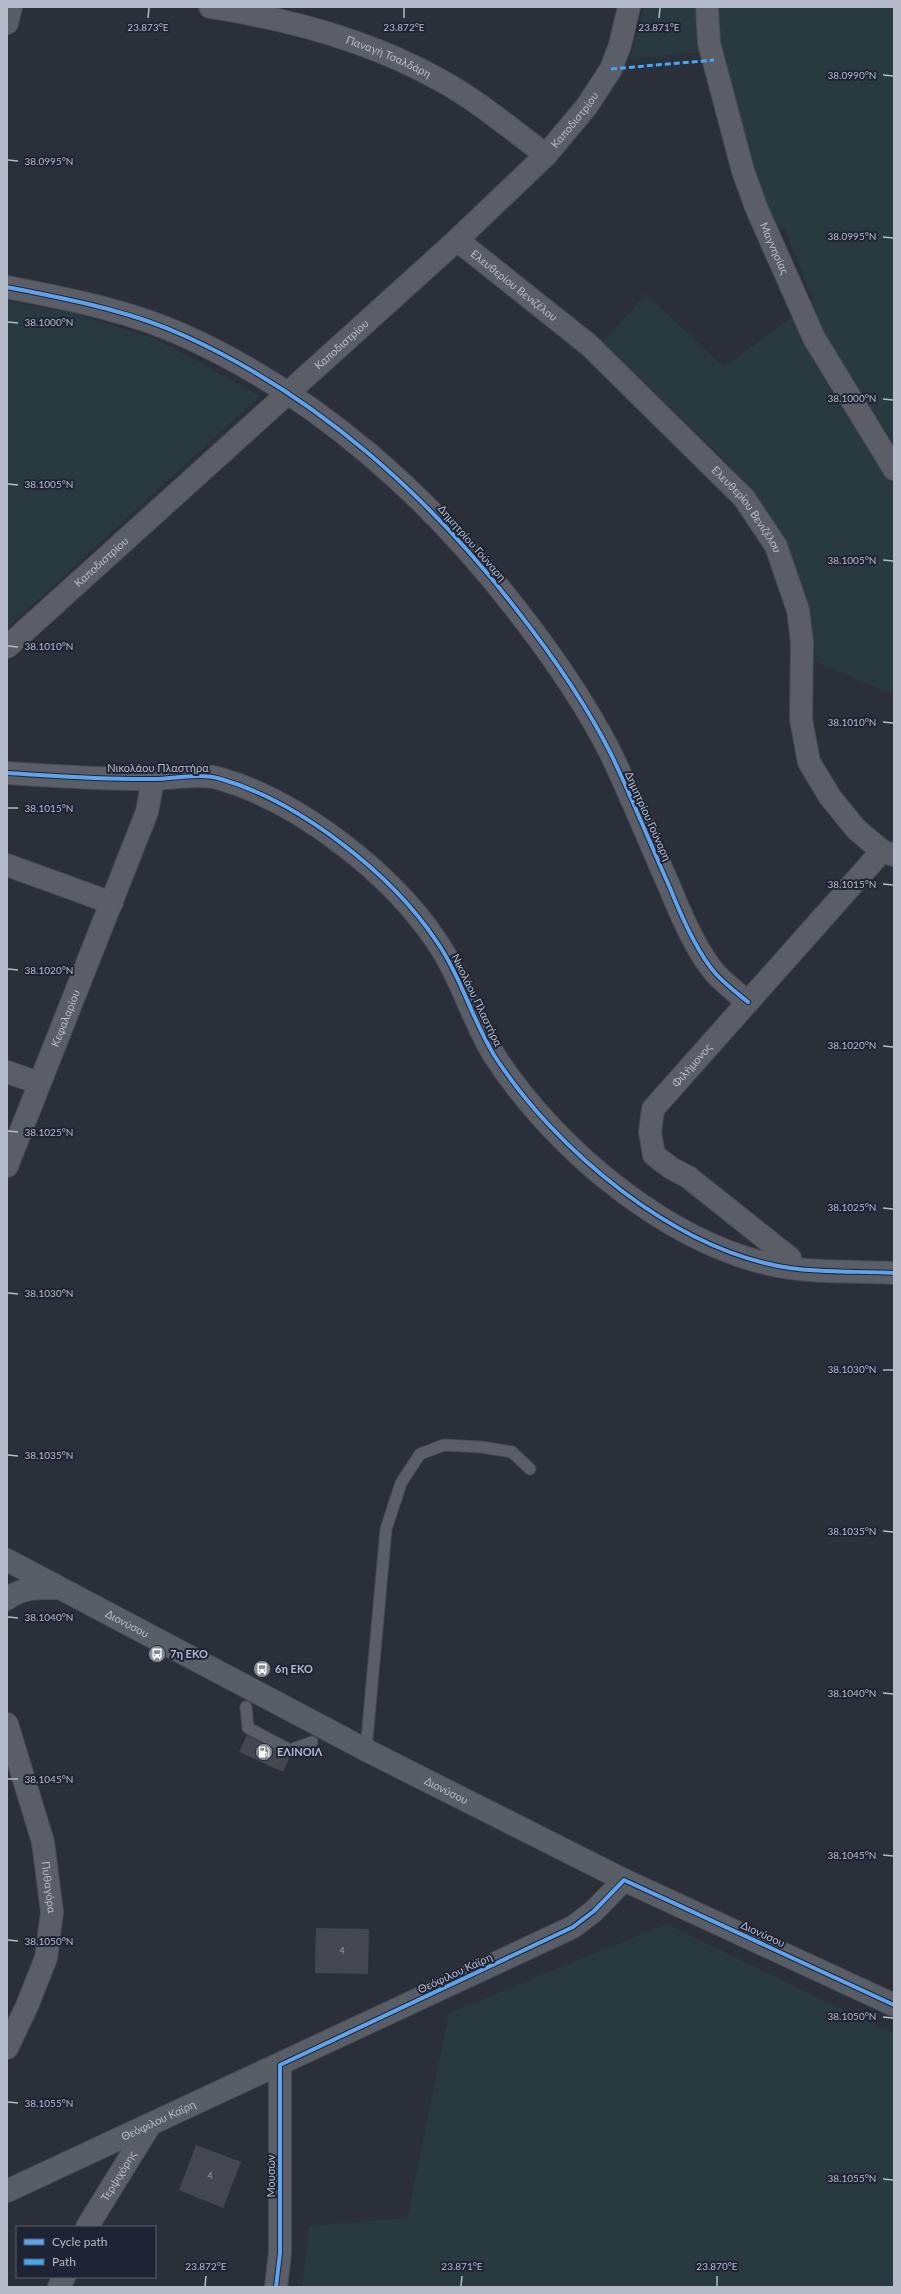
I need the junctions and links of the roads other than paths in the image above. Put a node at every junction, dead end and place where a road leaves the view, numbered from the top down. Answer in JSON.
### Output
{"nodes":[{"id":1,"x":11,"y":7,"type":"edge"},
{"id":2,"x":210,"y":7,"type":"edge"},
{"id":3,"x":629,"y":7,"type":"edge"},
{"id":4,"x":707,"y":7,"type":"edge"},
{"id":5,"x":7,"y":23,"type":"edge"},
{"id":6,"x":546,"y":155,"type":"junction"},
{"id":7,"x":457,"y":240,"type":"junction"},
{"id":8,"x":7,"y":287,"type":"edge"},
{"id":9,"x":288,"y":394,"type":"junction"},
{"id":10,"x":894,"y":469,"type":"edge"},
{"id":11,"x":7,"y":647,"type":"edge"},
{"id":12,"x":7,"y":774,"type":"edge"},
{"id":13,"x":153,"y":779,"type":"junction"},
{"id":14,"x":888,"y":853,"type":"edge"},
{"id":15,"x":7,"y":864,"type":"edge"},
{"id":16,"x":112,"y":903,"type":"junction"},
{"id":17,"x":748,"y":1002,"type":"junction"},
{"id":18,"x":7,"y":1072,"type":"edge"},
{"id":19,"x":39,"y":1083,"type":"junction"},
{"id":20,"x":7,"y":1166,"type":"edge"},
{"id":21,"x":790,"y":1268,"type":"junction"},
{"id":22,"x":894,"y":1273,"type":"edge"},
{"id":23,"x":530,"y":1469,"type":"dead end"},
{"id":24,"x":7,"y":1560,"type":"edge"},
{"id":25,"x":61,"y":1588,"type":"junction"},
{"id":26,"x":7,"y":1599,"type":"edge"},
{"id":27,"x":246,"y":1707,"type":"dead end"},
{"id":28,"x":7,"y":1724,"type":"edge"},
{"id":29,"x":312,"y":1742,"type":"dead end"},
{"id":30,"x":366,"y":1750,"type":"junction"},
{"id":31,"x":624,"y":1880,"type":"junction"},
{"id":32,"x":891,"y":1999,"type":"edge"},
{"id":33,"x":7,"y":2048,"type":"edge"},
{"id":34,"x":280,"y":2065,"type":"junction"},
{"id":35,"x":150,"y":2125,"type":"junction"},
{"id":36,"x":7,"y":2191,"type":"edge"},
{"id":37,"x":88,"y":2226,"type":"edge"},
{"id":38,"x":64,"y":2278,"type":"edge"},
{"id":39,"x":59,"y":2287,"type":"edge"},
{"id":40,"x":276,"y":2287,"type":"edge"}],
"edges":[{"from":1,"to":5,"type":"main road"},
{"from":2,"to":6,"type":"street","name":"Παναγή Τσαλδάρη"},
{"from":3,"to":6,"type":"street","name":"Καποδιστρίου"},
{"from":4,"to":10,"type":"street","name":"Μαγνησίας"},
{"from":6,"to":7,"type":"street","name":"Καποδιστρίου"},
{"from":7,"to":9,"type":"street","name":"Καποδιστρίου"},
{"from":7,"to":14,"type":"street","name":"Ελευθερίου Βενιζέλου"},
{"from":8,"to":9,"type":"street","name":"Δημητρίου Γούναρη"},
{"from":9,"to":11,"type":"street","name":"Καποδιστρίου"},
{"from":9,"to":17,"type":"street","name":"Δημητρίου Γούναρη"},
{"from":12,"to":13,"type":"street","name":"Νικολάου Πλαστήρα"},
{"from":13,"to":16,"type":"street","name":"Κεφαλαρίου"},
{"from":13,"to":21,"type":"street","name":"Νικολάου Πλαστήρα"},
{"from":14,"to":17,"type":"street","name":"Φιλήμονος"},
{"from":15,"to":16,"type":"street"},
{"from":16,"to":19,"type":"street","name":"Κεφαλαρίου"},
{"from":17,"to":21,"type":"street","name":"Φιλήμονος"},
{"from":18,"to":19,"type":"street"},
{"from":19,"to":20,"type":"street","name":"Κεφαλαρίου"},
{"from":21,"to":22,"type":"street","name":"Νικολάου Πλαστήρα"},
{"from":23,"to":30,"type":"lane"},
{"from":24,"to":25,"type":"main road","name":"Διονύσου"},
{"from":25,"to":26,"type":"main road"},
{"from":25,"to":30,"type":"main road","name":"Διονύσου"},
{"from":27,"to":29,"type":"lane"},
{"from":28,"to":33,"type":"street","name":"Πυθαγόρα"},
{"from":30,"to":31,"type":"main road","name":"Διονύσου"},
{"from":31,"to":32,"type":"main road","name":"Διονύσου"},
{"from":31,"to":34,"type":"main road","name":"Θεόφιλου Καϊρη"},
{"from":34,"to":35,"type":"main road","name":"Θεόφιλου Καϊρη"},
{"from":34,"to":40,"type":"street","name":"Μουσών"},
{"from":35,"to":36,"type":"main road","name":"Θεόφιλου Καϊρη"},
{"from":35,"to":37,"type":"street","name":"Τερψιχόρης"},
{"from":38,"to":39,"type":"street"}]}
